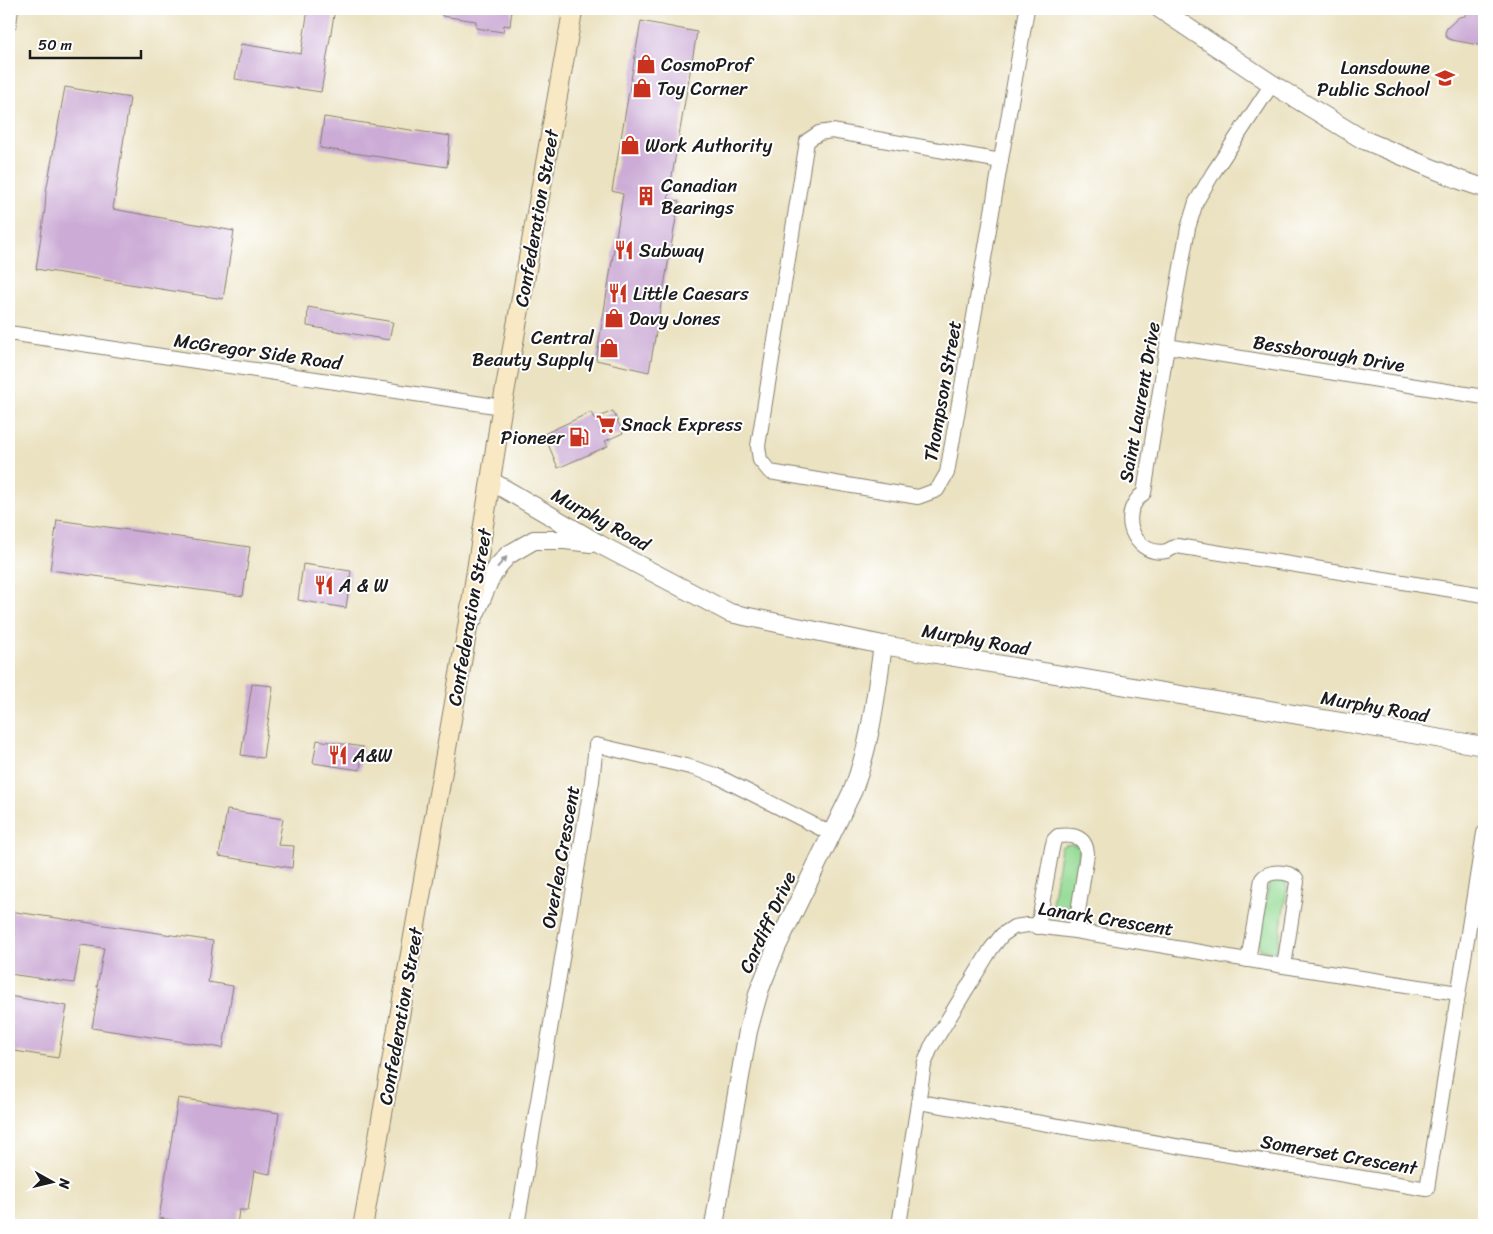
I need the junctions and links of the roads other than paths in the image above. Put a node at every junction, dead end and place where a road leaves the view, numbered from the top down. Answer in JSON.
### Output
{"nodes":[{"id":1,"x":11,"y":9,"type":"edge"},
{"id":2,"x":574,"y":9,"type":"edge"},
{"id":3,"x":1027,"y":9,"type":"edge"},
{"id":4,"x":1160,"y":9,"type":"edge"},
{"id":5,"x":9,"y":24,"type":"edge"},
{"id":6,"x":1272,"y":84,"type":"junction"},
{"id":7,"x":1001,"y":161,"type":"junction"},
{"id":8,"x":1484,"y":188,"type":"edge"},
{"id":9,"x":9,"y":333,"type":"edge"},
{"id":10,"x":1167,"y":346,"type":"junction"},
{"id":11,"x":1484,"y":398,"type":"edge"},
{"id":12,"x":502,"y":407,"type":"junction"},
{"id":13,"x":491,"y":481,"type":"junction"},
{"id":14,"x":599,"y":544,"type":"junction"},
{"id":15,"x":1484,"y":594,"type":"edge"},
{"id":16,"x":466,"y":637,"type":"junction"},
{"id":17,"x":884,"y":645,"type":"junction"},
{"id":18,"x":1484,"y":746,"type":"edge"},
{"id":19,"x":1484,"y":833,"type":"edge"},
{"id":20,"x":832,"y":834,"type":"junction"},
{"id":21,"x":1038,"y":926,"type":"junction"},
{"id":22,"x":1076,"y":931,"type":"junction"},
{"id":23,"x":1248,"y":960,"type":"junction"},
{"id":24,"x":1284,"y":966,"type":"junction"},
{"id":25,"x":1458,"y":993,"type":"junction"},
{"id":26,"x":919,"y":1102,"type":"junction"},
{"id":27,"x":363,"y":1225,"type":"edge"},
{"id":28,"x":517,"y":1225,"type":"edge"},
{"id":29,"x":714,"y":1225,"type":"edge"},
{"id":30,"x":899,"y":1225,"type":"edge"}],
"edges":[{"from":1,"to":5,"type":"street"},
{"from":2,"to":12,"type":"main road","name":"Confederation Street"},
{"from":3,"to":7,"type":"street","name":"Thompson Street"},
{"from":4,"to":6,"type":"street"},
{"from":6,"to":8,"type":"street"},
{"from":6,"to":10,"type":"street","name":"Saint Laurent Drive"},
{"from":7,"to":7,"type":"street","name":"Thompson Street"},
{"from":9,"to":12,"type":"street","name":"McGregor Side Road"},
{"from":10,"to":11,"type":"street","name":"Bessborough Drive"},
{"from":10,"to":15,"type":"street","name":"Saint Laurent Drive"},
{"from":12,"to":13,"type":"main road","name":"Confederation Street"},
{"from":13,"to":14,"type":"street","name":"Murphy Road"},
{"from":13,"to":16,"type":"main road","name":"Confederation Street"},
{"from":16,"to":14,"type":"street","one_way":true},
{"from":14,"to":17,"type":"street","name":"Murphy Road"},
{"from":16,"to":27,"type":"main road","name":"Confederation Street"},
{"from":17,"to":18,"type":"street","name":"Murphy Road"},
{"from":17,"to":20,"type":"street","name":"Cardiff Drive"},
{"from":19,"to":25,"type":"street","name":"Somerset Crescent"},
{"from":20,"to":28,"type":"street","name":"Overlea Crescent"},
{"from":20,"to":29,"type":"street","name":"Cardiff Drive"},
{"from":21,"to":22,"type":"street","name":"Lanark Crescent"},
{"from":21,"to":22,"type":"street"},
{"from":21,"to":26,"type":"street","name":"Lanark Crescent"},
{"from":22,"to":23,"type":"street","name":"Lanark Crescent"},
{"from":23,"to":24,"type":"street","name":"Lanark Crescent"},
{"from":23,"to":24,"type":"street"},
{"from":24,"to":25,"type":"street","name":"Lanark Crescent"},
{"from":25,"to":26,"type":"street","name":"Somerset Crescent"},
{"from":26,"to":30,"type":"street","name":"Lanark Crescent"}]}
